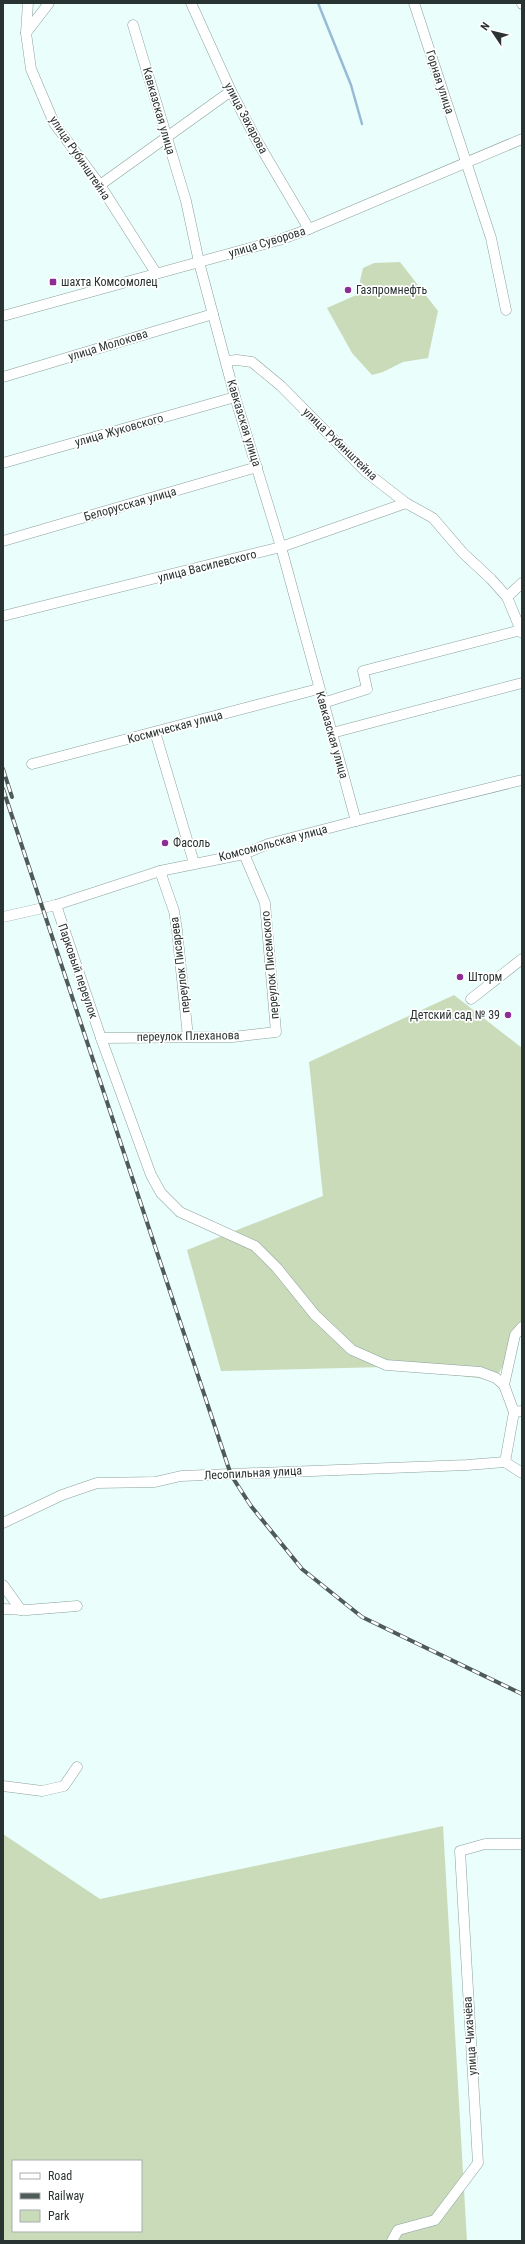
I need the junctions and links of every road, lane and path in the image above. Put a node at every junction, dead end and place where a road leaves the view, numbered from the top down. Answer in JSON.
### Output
{"nodes":[{"id":1,"x":28,"y":3,"type":"edge"},
{"id":2,"x":49,"y":3,"type":"edge"},
{"id":3,"x":191,"y":3,"type":"edge"},
{"id":4,"x":414,"y":3,"type":"edge"},
{"id":5,"x":133,"y":26,"type":"dead end"},
{"id":6,"x":26,"y":33,"type":"junction"},
{"id":7,"x":231,"y":90,"type":"junction"},
{"id":8,"x":167,"y":135,"type":"junction"},
{"id":9,"x":522,"y":140,"type":"edge"},
{"id":10,"x":466,"y":161,"type":"junction"},
{"id":11,"x":100,"y":185,"type":"junction"},
{"id":12,"x":309,"y":229,"type":"junction"},
{"id":13,"x":199,"y":262,"type":"junction"},
{"id":14,"x":156,"y":273,"type":"junction"},
{"id":15,"x":506,"y":310,"type":"dead end"},
{"id":16,"x":213,"y":314,"type":"junction"},
{"id":17,"x":3,"y":316,"type":"edge"},
{"id":18,"x":226,"y":361,"type":"junction"},
{"id":19,"x":3,"y":377,"type":"edge"},
{"id":20,"x":235,"y":397,"type":"junction"},
{"id":21,"x":3,"y":462,"type":"edge"},
{"id":22,"x":257,"y":467,"type":"junction"},
{"id":23,"x":406,"y":503,"type":"junction"},
{"id":24,"x":3,"y":541,"type":"edge"},
{"id":25,"x":281,"y":547,"type":"junction"},
{"id":26,"x":522,"y":583,"type":"edge"},
{"id":27,"x":507,"y":597,"type":"junction"},
{"id":28,"x":3,"y":616,"type":"edge"},
{"id":29,"x":521,"y":632,"type":"edge"},
{"id":30,"x":522,"y":683,"type":"edge"},
{"id":31,"x":318,"y":690,"type":"junction"},
{"id":32,"x":322,"y":703,"type":"junction"},
{"id":33,"x":155,"y":732,"type":"junction"},
{"id":34,"x":332,"y":733,"type":"junction"},
{"id":35,"x":32,"y":764,"type":"dead end"},
{"id":36,"x":522,"y":780,"type":"edge"},
{"id":37,"x":356,"y":821,"type":"junction"},
{"id":38,"x":244,"y":854,"type":"junction"},
{"id":39,"x":194,"y":863,"type":"junction"},
{"id":40,"x":160,"y":871,"type":"junction"},
{"id":41,"x":56,"y":905,"type":"junction"},
{"id":42,"x":3,"y":917,"type":"edge"},
{"id":43,"x":522,"y":959,"type":"edge"},
{"id":44,"x":471,"y":999,"type":"dead end"},
{"id":45,"x":276,"y":1032,"type":"joint"},
{"id":46,"x":188,"y":1037,"type":"junction"},
{"id":47,"x":101,"y":1038,"type":"junction"},
{"id":48,"x":522,"y":1327,"type":"edge"},
{"id":49,"x":504,"y":1385,"type":"junction"},
{"id":50,"x":518,"y":1412,"type":"edge"},
{"id":51,"x":505,"y":1462,"type":"junction"},
{"id":52,"x":522,"y":1473,"type":"edge"},
{"id":53,"x":6,"y":1521,"type":"edge"},
{"id":54,"x":3,"y":1585,"type":"edge"},
{"id":55,"x":77,"y":1606,"type":"dead end"},
{"id":56,"x":3,"y":1609,"type":"edge"},
{"id":57,"x":21,"y":1610,"type":"junction"},
{"id":58,"x":77,"y":1767,"type":"dead end"},
{"id":59,"x":3,"y":1786,"type":"edge"},
{"id":60,"x":522,"y":1844,"type":"edge"},
{"id":61,"x":392,"y":2241,"type":"edge"}],
"edges":[{"from":1,"to":6,"type":"street","name":"улица Рубинштейна"},
{"from":2,"to":6,"type":"street"},
{"from":3,"to":7,"type":"street","name":"улица Захарова"},
{"from":4,"to":10,"type":"street","name":"Горная улица"},
{"from":5,"to":8,"type":"street","name":"Кавказская улица"},
{"from":6,"to":11,"type":"street","name":"улица Рубинштейна"},
{"from":7,"to":8,"type":"street"},
{"from":7,"to":12,"type":"street","name":"улица Захарова"},
{"from":8,"to":11,"type":"street"},
{"from":8,"to":13,"type":"street","name":"Кавказская улица"},
{"from":9,"to":10,"type":"street","name":"улица Суворова"},
{"from":10,"to":12,"type":"street","name":"улица Суворова"},
{"from":10,"to":15,"type":"street","name":"Горная улица"},
{"from":11,"to":14,"type":"street","name":"улица Рубинштейна"},
{"from":12,"to":13,"type":"street","name":"улица Суворова"},
{"from":13,"to":14,"type":"street","name":"улица Суворова"},
{"from":13,"to":16,"type":"street","name":"Кавказская улица"},
{"from":14,"to":17,"type":"street","name":"улица Суворова"},
{"from":16,"to":18,"type":"street","name":"Кавказская улица"},
{"from":16,"to":19,"type":"street","name":"улица Молокова"},
{"from":18,"to":20,"type":"street","name":"Кавказская улица"},
{"from":18,"to":23,"type":"street","name":"улица Рубинштейна"},
{"from":20,"to":21,"type":"street","name":"улица Жуковского"},
{"from":20,"to":22,"type":"street","name":"Кавказская улица"},
{"from":22,"to":24,"type":"street","name":"Белорусская улица"},
{"from":22,"to":25,"type":"street","name":"Кавказская улица"},
{"from":23,"to":25,"type":"street","name":"улица Василевского"},
{"from":23,"to":27,"type":"street","name":"улица Рубинштейна"},
{"from":25,"to":28,"type":"street","name":"улица Василевского"},
{"from":25,"to":31,"type":"street","name":"Кавказская улица"},
{"from":26,"to":27,"type":"street"},
{"from":27,"to":29,"type":"street","name":"улица Рубинштейна"},
{"from":29,"to":32,"type":"street"},
{"from":30,"to":34,"type":"street"},
{"from":31,"to":32,"type":"street","name":"Кавказская улица"},
{"from":31,"to":33,"type":"street","name":"Космическая улица"},
{"from":32,"to":34,"type":"street","name":"Кавказская улица"},
{"from":33,"to":35,"type":"street","name":"Космическая улица"},
{"from":33,"to":39,"type":"street"},
{"from":34,"to":37,"type":"street","name":"Кавказская улица"},
{"from":36,"to":37,"type":"street","name":"Комсомольская улица"},
{"from":37,"to":38,"type":"street","name":"Комсомольская улица"},
{"from":38,"to":39,"type":"street","name":"Комсомольская улица"},
{"from":38,"to":45,"type":"street","name":"переулок Писемского"},
{"from":39,"to":40,"type":"street","name":"Комсомольская улица"},
{"from":40,"to":41,"type":"street","name":"Комсомольская улица"},
{"from":40,"to":46,"type":"street","name":"переулок Писарева"},
{"from":41,"to":42,"type":"street","name":"Комсомольская улица"},
{"from":41,"to":47,"type":"street","name":"Парковый переулок"},
{"from":43,"to":44,"type":"street"},
{"from":45,"to":46,"type":"street","name":"переулок Плеханова"},
{"from":46,"to":47,"type":"street","name":"переулок Плеханова"},
{"from":47,"to":49,"type":"street","name":"Парковый переулок"},
{"from":48,"to":49,"type":"street"},
{"from":49,"to":50,"type":"street"},
{"from":50,"to":51,"type":"street"},
{"from":51,"to":52,"type":"street"},
{"from":51,"to":53,"type":"street","name":"Лесопильная улица"},
{"from":54,"to":57,"type":"street"},
{"from":55,"to":57,"type":"street"},
{"from":56,"to":57,"type":"street"},
{"from":58,"to":59,"type":"street"},
{"from":60,"to":61,"type":"street","name":"улица Чихачёва"}]}
